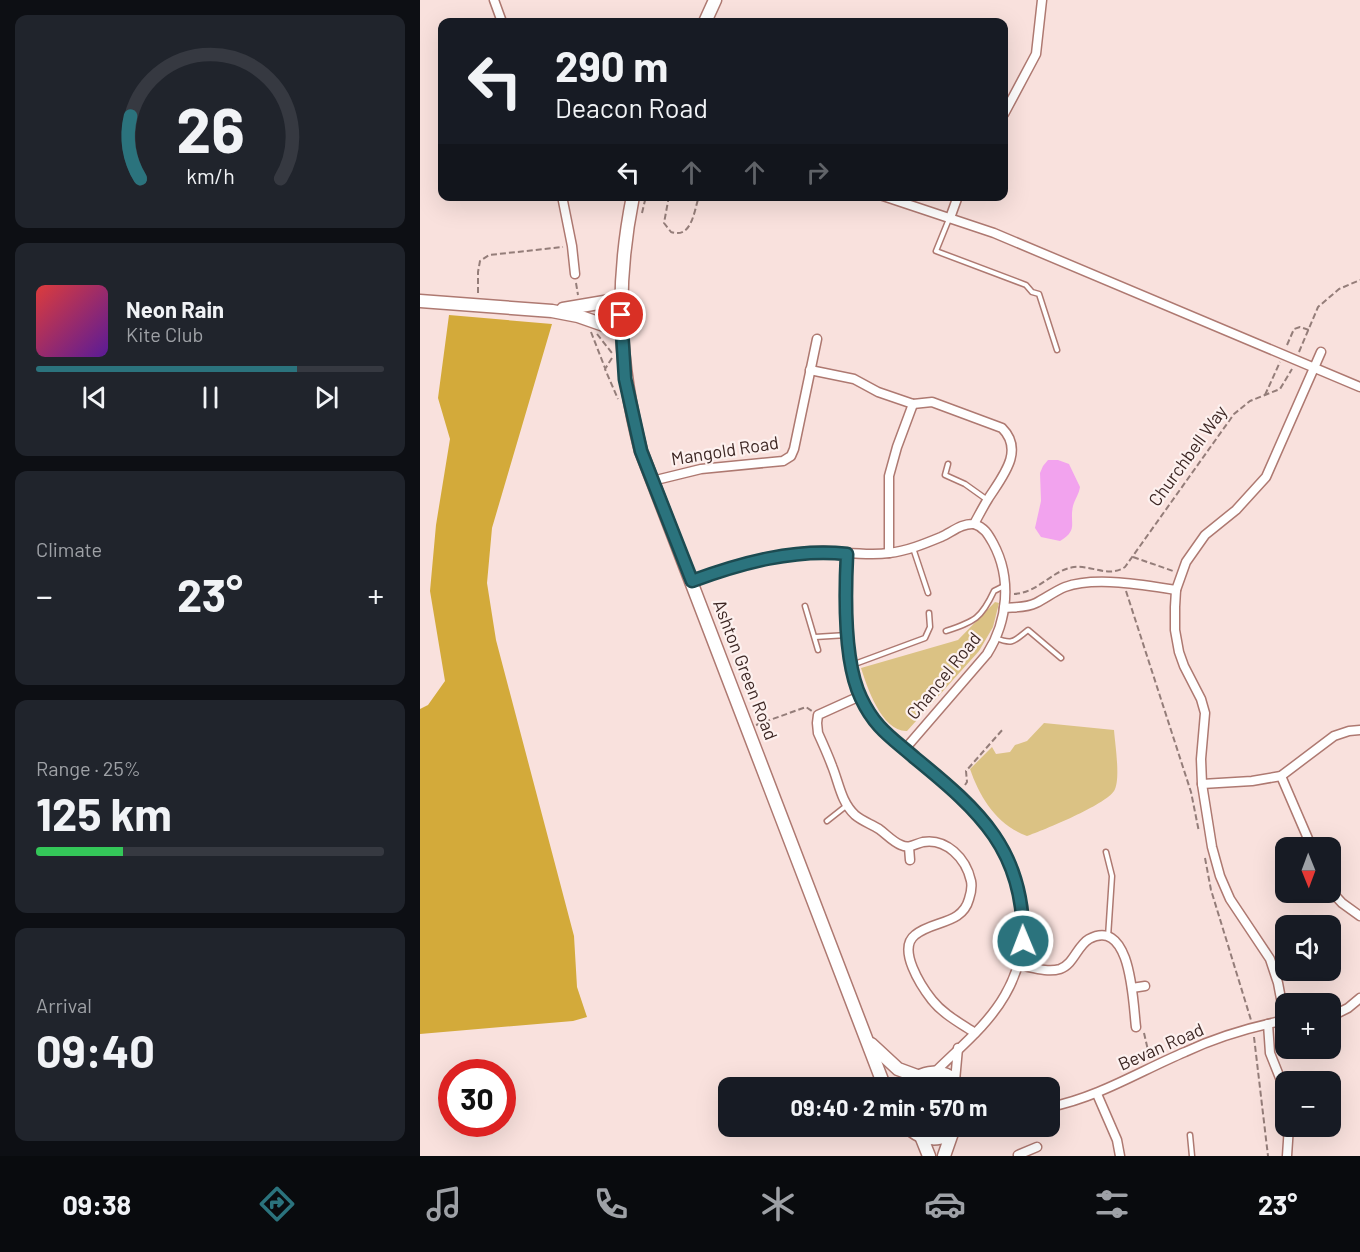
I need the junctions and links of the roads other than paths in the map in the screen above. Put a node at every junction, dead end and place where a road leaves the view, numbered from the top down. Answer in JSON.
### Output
{"nodes":[{"id":1,"x":494,"y":0,"type":"edge"},
{"id":2,"x":715,"y":0,"type":"edge"},
{"id":3,"x":1042,"y":0,"type":"edge"},
{"id":4,"x":501,"y":18,"type":"edge"},
{"id":5,"x":707,"y":18,"type":"edge"},
{"id":6,"x":1008,"y":106,"type":"edge"},
{"id":7,"x":563,"y":201,"type":"edge"},
{"id":8,"x":632,"y":201,"type":"edge"},
{"id":9,"x":898,"y":201,"type":"edge"},
{"id":10,"x":956,"y":201,"type":"edge"},
{"id":11,"x":950,"y":218,"type":"junction"},
{"id":12,"x":575,"y":274,"type":"road end"},
{"id":13,"x":622,"y":299,"type":"junction"},
{"id":14,"x":420,"y":301,"type":"edge"},
{"id":15,"x":552,"y":311,"type":"junction"},
{"id":16,"x":621,"y":330,"type":"junction"},
{"id":17,"x":817,"y":339,"type":"dead end"},
{"id":18,"x":1057,"y":350,"type":"dead end"},
{"id":19,"x":1321,"y":352,"type":"dead end"},
{"id":20,"x":1314,"y":368,"type":"junction"},
{"id":21,"x":810,"y":370,"type":"junction"},
{"id":22,"x":1360,"y":387,"type":"edge"},
{"id":23,"x":913,"y":404,"type":"junction"},
{"id":24,"x":948,"y":464,"type":"dead end"},
{"id":25,"x":652,"y":481,"type":"junction"},
{"id":26,"x":987,"y":500,"type":"junction"},
{"id":27,"x":974,"y":524,"type":"junction"},
{"id":28,"x":913,"y":548,"type":"junction"},
{"id":29,"x":889,"y":553,"type":"junction"},
{"id":30,"x":847,"y":554,"type":"junction"},
{"id":31,"x":692,"y":581,"type":"junction"},
{"id":32,"x":1006,"y":590,"type":"junction"},
{"id":33,"x":1176,"y":590,"type":"junction"},
{"id":34,"x":928,"y":593,"type":"dead end"},
{"id":35,"x":805,"y":606,"type":"dead end"},
{"id":36,"x":1004,"y":608,"type":"junction"},
{"id":37,"x":929,"y":613,"type":"dead end"},
{"id":38,"x":946,"y":631,"type":"dead end"},
{"id":39,"x":848,"y":635,"type":"junction"},
{"id":40,"x":815,"y":637,"type":"junction"},
{"id":41,"x":996,"y":638,"type":"junction"},
{"id":42,"x":818,"y":650,"type":"dead end"},
{"id":43,"x":1061,"y":658,"type":"dead end"},
{"id":44,"x":852,"y":665,"type":"junction"},
{"id":45,"x":860,"y":696,"type":"junction"},
{"id":46,"x":1360,"y":730,"type":"edge"},
{"id":47,"x":905,"y":749,"type":"junction"},
{"id":48,"x":1281,"y":776,"type":"junction"},
{"id":49,"x":1202,"y":784,"type":"junction"},
{"id":50,"x":846,"y":806,"type":"junction"},
{"id":51,"x":827,"y":820,"type":"dead end"},
{"id":52,"x":1307,"y":837,"type":"edge"},
{"id":53,"x":909,"y":847,"type":"junction"},
{"id":54,"x":1106,"y":852,"type":"dead end"},
{"id":55,"x":910,"y":860,"type":"dead end"},
{"id":56,"x":1341,"y":902,"type":"edge"},
{"id":57,"x":1360,"y":916,"type":"edge"},
{"id":58,"x":1108,"y":937,"type":"junction"},
{"id":59,"x":898,"y":941,"type":"dead end"},
{"id":60,"x":908,"y":944,"type":"junction"},
{"id":61,"x":1018,"y":965,"type":"junction"},
{"id":62,"x":1145,"y":986,"type":"dead end"},
{"id":63,"x":1132,"y":988,"type":"junction"},
{"id":64,"x":1280,"y":993,"type":"edge"},
{"id":65,"x":1360,"y":998,"type":"edge"},
{"id":66,"x":1341,"y":1012,"type":"edge"},
{"id":67,"x":1275,"y":1022,"type":"edge"},
{"id":68,"x":1268,"y":1024,"type":"junction"},
{"id":69,"x":1136,"y":1027,"type":"road end"},
{"id":70,"x":975,"y":1033,"type":"junction"},
{"id":71,"x":868,"y":1041,"type":"junction"},
{"id":72,"x":958,"y":1048,"type":"junction"},
{"id":73,"x":1277,"y":1071,"type":"edge"},
{"id":74,"x":935,"y":1072,"type":"junction"},
{"id":75,"x":917,"y":1076,"type":"joint"},
{"id":76,"x":881,"y":1077,"type":"edge"},
{"id":77,"x":949,"y":1077,"type":"edge"},
{"id":78,"x":958,"y":1077,"type":"edge"},
{"id":79,"x":1097,"y":1094,"type":"junction"},
{"id":80,"x":1060,"y":1104,"type":"edge"},
{"id":81,"x":1190,"y":1135,"type":"dead end"},
{"id":82,"x":921,"y":1137,"type":"edge"},
{"id":83,"x":925,"y":1137,"type":"edge"},
{"id":84,"x":945,"y":1137,"type":"edge"},
{"id":85,"x":952,"y":1137,"type":"edge"},
{"id":86,"x":1288,"y":1137,"type":"edge"},
{"id":87,"x":1037,"y":1147,"type":"dead end"},
{"id":88,"x":1028,"y":1154,"type":"edge"},
{"id":89,"x":929,"y":1156,"type":"edge"},
{"id":90,"x":944,"y":1156,"type":"edge"},
{"id":91,"x":1017,"y":1156,"type":"edge"},
{"id":92,"x":1120,"y":1156,"type":"edge"},
{"id":93,"x":1192,"y":1156,"type":"edge"},
{"id":94,"x":1287,"y":1156,"type":"edge"}],
"edges":[{"from":1,"to":4,"type":"street"},
{"from":2,"to":5,"type":"street"},
{"from":3,"to":6,"type":"street"},
{"from":7,"to":12,"type":"street"},
{"from":8,"to":13,"type":"street","name":"Ashton Green Road"},
{"from":9,"to":11,"type":"street"},
{"from":10,"to":11,"type":"street"},
{"from":11,"to":18,"type":"lane"},
{"from":11,"to":20,"type":"street"},
{"from":13,"to":15,"type":"street"},
{"from":13,"to":16,"type":"street","name":"Ashton Green Road"},
{"from":14,"to":15,"type":"street"},
{"from":15,"to":16,"type":"street"},
{"from":16,"to":25,"type":"street","name":"Ashton Green Road"},
{"from":17,"to":21,"type":"street","name":"Mangold Road"},
{"from":19,"to":20,"type":"street"},
{"from":20,"to":22,"type":"street"},
{"from":20,"to":33,"type":"street"},
{"from":21,"to":23,"type":"street"},
{"from":21,"to":25,"type":"street","name":"Mangold Road"},
{"from":23,"to":26,"type":"street"},
{"from":23,"to":29,"type":"street"},
{"from":24,"to":26,"type":"lane"},
{"from":25,"to":31,"type":"street","name":"Ashton Green Road"},
{"from":26,"to":27,"type":"street"},
{"from":27,"to":28,"type":"street"},
{"from":27,"to":32,"type":"street","name":"Chancel Road"},
{"from":28,"to":29,"type":"street"},
{"from":28,"to":34,"type":"lane"},
{"from":29,"to":30,"type":"street"},
{"from":30,"to":31,"type":"street"},
{"from":30,"to":39,"type":"street"},
{"from":31,"to":71,"type":"street","name":"Ashton Green Road"},
{"from":32,"to":36,"type":"street","name":"Chancel Road"},
{"from":32,"to":38,"type":"lane"},
{"from":33,"to":36,"type":"street"},
{"from":33,"to":49,"type":"street"},
{"from":35,"to":40,"type":"lane"},
{"from":36,"to":41,"type":"street","name":"Chancel Road"},
{"from":37,"to":44,"type":"lane"},
{"from":39,"to":40,"type":"lane"},
{"from":39,"to":44,"type":"street"},
{"from":40,"to":42,"type":"lane"},
{"from":41,"to":43,"type":"lane"},
{"from":41,"to":47,"type":"street","name":"Chancel Road"},
{"from":44,"to":45,"type":"street"},
{"from":45,"to":47,"type":"street"},
{"from":45,"to":50,"type":"street"},
{"from":46,"to":48,"type":"street"},
{"from":47,"to":61,"type":"street"},
{"from":48,"to":49,"type":"street"},
{"from":48,"to":52,"type":"street"},
{"from":49,"to":64,"type":"street"},
{"from":50,"to":51,"type":"lane"},
{"from":50,"to":53,"type":"street"},
{"from":53,"to":55,"type":"street"},
{"from":53,"to":60,"type":"street"},
{"from":54,"to":58,"type":"lane"},
{"from":56,"to":57,"type":"street"},
{"from":58,"to":61,"type":"street"},
{"from":58,"to":63,"type":"street"},
{"from":59,"to":60,"type":"street"},
{"from":60,"to":70,"type":"street"},
{"from":61,"to":70,"type":"street"},
{"from":62,"to":63,"type":"street"},
{"from":63,"to":69,"type":"street"},
{"from":65,"to":66,"type":"street"},
{"from":67,"to":68,"type":"street","name":"Bevan Road"},
{"from":68,"to":73,"type":"street"},
{"from":68,"to":79,"type":"street","name":"Bevan Road"},
{"from":70,"to":72,"type":"street"},
{"from":71,"to":75,"type":"street","name":"Ashton Green Road"},
{"from":71,"to":76,"type":"street","name":"Ashton Green Road"},
{"from":72,"to":74,"type":"street"},
{"from":72,"to":78,"type":"street"},
{"from":74,"to":75,"type":"street"},
{"from":74,"to":77,"type":"street"},
{"from":79,"to":80,"type":"street","name":"Bevan Road"},
{"from":79,"to":92,"type":"street"},
{"from":81,"to":93,"type":"lane"},
{"from":82,"to":89,"type":"street"},
{"from":83,"to":84,"type":"street"},
{"from":85,"to":90,"type":"street"},
{"from":86,"to":94,"type":"street"},
{"from":87,"to":88,"type":"street"},
{"from":88,"to":91,"type":"street"}]}
